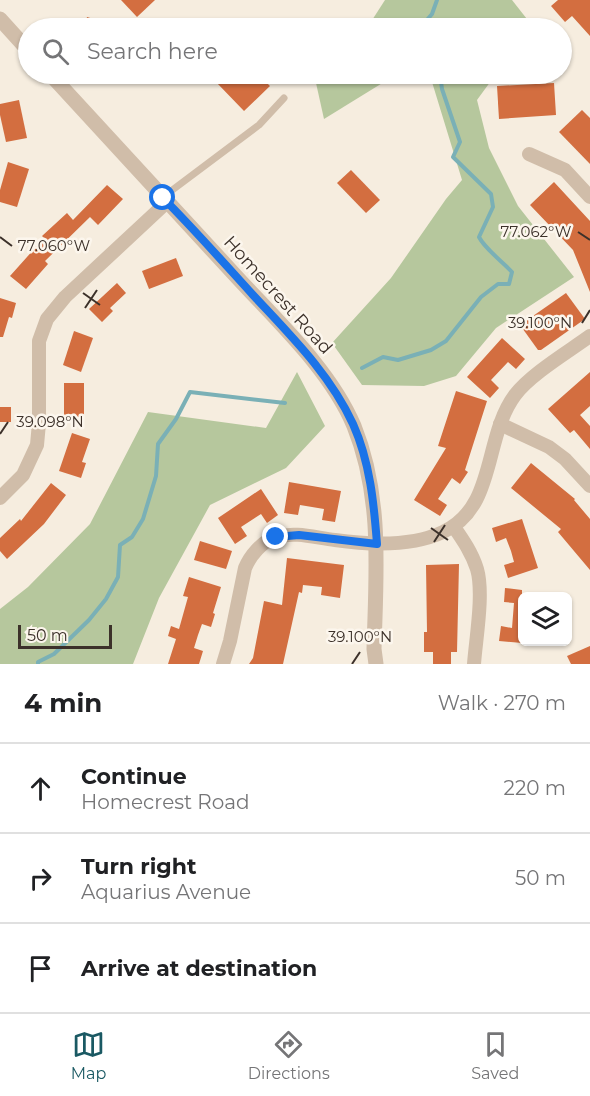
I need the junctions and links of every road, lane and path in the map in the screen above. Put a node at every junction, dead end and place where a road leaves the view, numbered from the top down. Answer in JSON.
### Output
{"nodes":[{"id":1,"x":0,"y":19,"type":"edge"},
{"id":2,"x":18,"y":39,"type":"edge"},
{"id":3,"x":59,"y":84,"type":"edge"},
{"id":4,"x":284,"y":99,"type":"dead end"},
{"id":5,"x":529,"y":154,"type":"dead end"},
{"id":6,"x":590,"y":198,"type":"edge"},
{"id":7,"x":165,"y":200,"type":"junction"},
{"id":8,"x":590,"y":336,"type":"edge"},
{"id":9,"x":500,"y":424,"type":"junction"},
{"id":10,"x":590,"y":486,"type":"edge"},
{"id":11,"x":3,"y":491,"type":"edge"},
{"id":12,"x":454,"y":527,"type":"junction"},
{"id":13,"x":377,"y":544,"type":"junction"},
{"id":14,"x":223,"y":664,"type":"edge"},
{"id":15,"x":376,"y":664,"type":"edge"},
{"id":16,"x":474,"y":664,"type":"edge"}],
"edges":[{"from":1,"to":2,"type":"street"},
{"from":3,"to":7,"type":"street","name":"Homecrest Road"},
{"from":4,"to":7,"type":"lane"},
{"from":5,"to":6,"type":"street"},
{"from":7,"to":11,"type":"street"},
{"from":7,"to":13,"type":"street","name":"Homecrest Road"},
{"from":8,"to":9,"type":"street"},
{"from":9,"to":10,"type":"street"},
{"from":9,"to":12,"type":"street"},
{"from":12,"to":13,"type":"street"},
{"from":12,"to":16,"type":"street"},
{"from":13,"to":14,"type":"street"},
{"from":13,"to":15,"type":"street","name":"Homecrest Road"}]}
